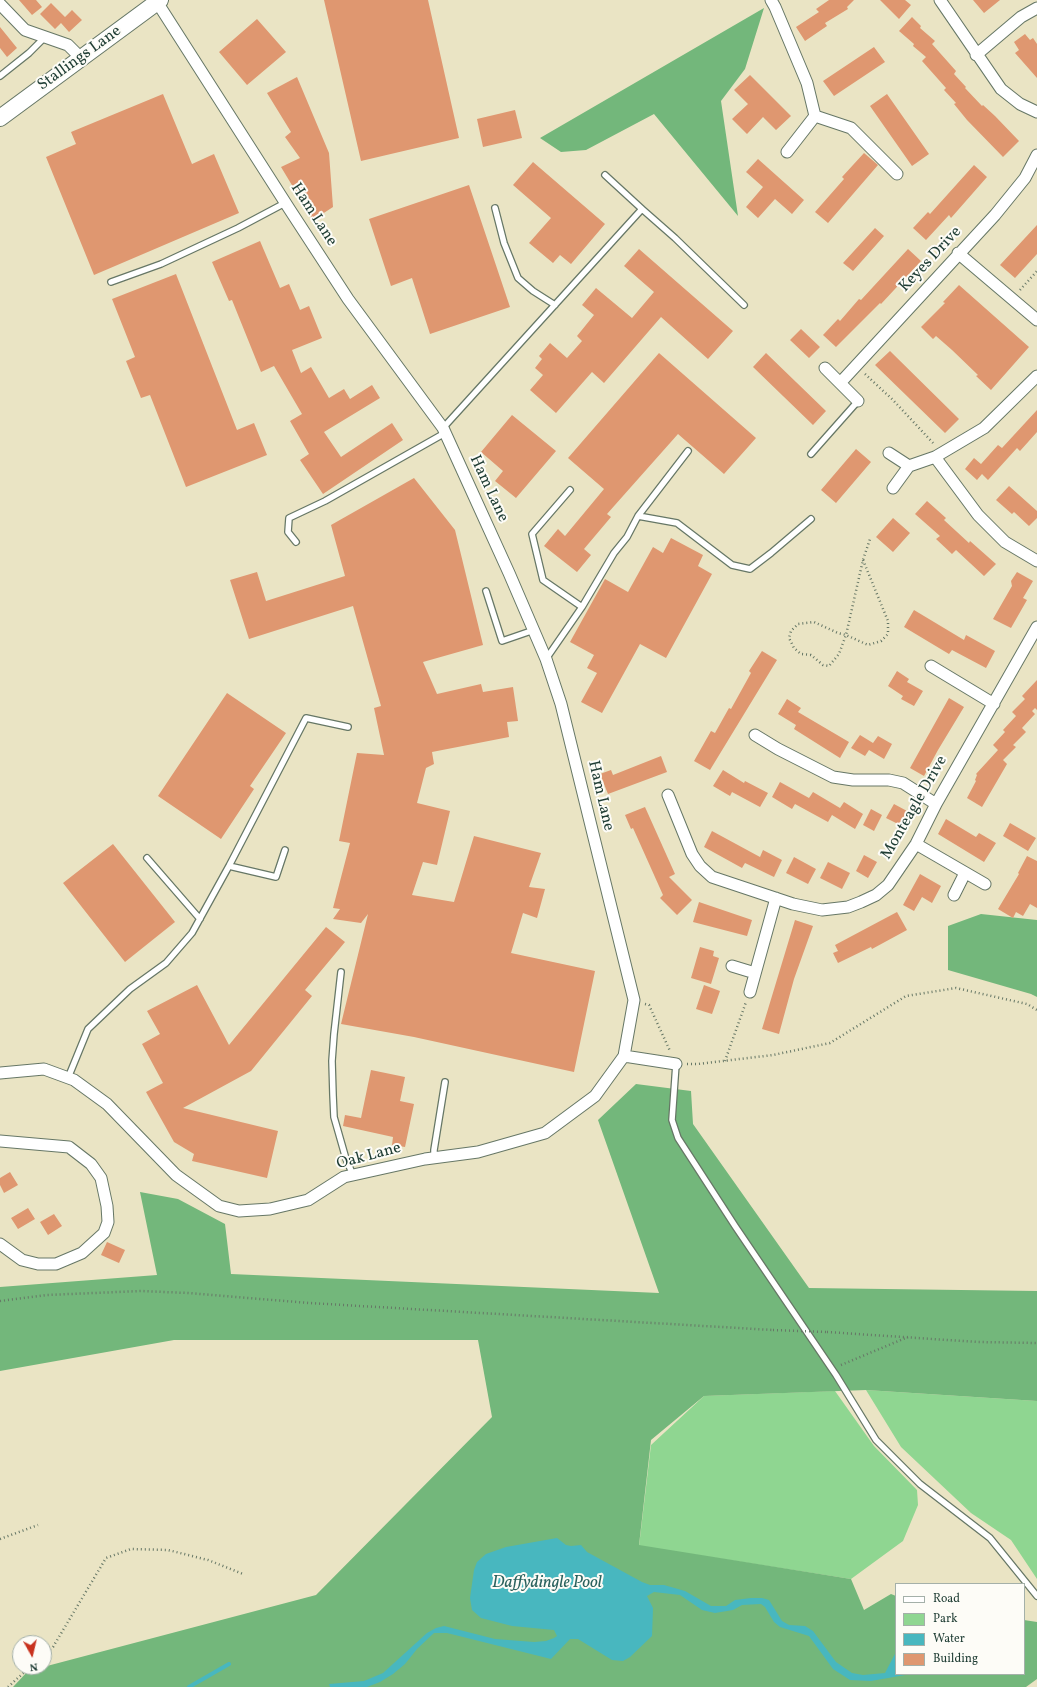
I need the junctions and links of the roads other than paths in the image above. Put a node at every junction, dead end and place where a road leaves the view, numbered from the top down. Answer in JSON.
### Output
{"nodes":[{"id":1,"x":771,"y":0,"type":"edge"},
{"id":2,"x":940,"y":0,"type":"edge"},
{"id":3,"x":158,"y":1,"type":"edge"},
{"id":4,"x":0,"y":4,"type":"edge"},
{"id":5,"x":1037,"y":8,"type":"edge"},
{"id":6,"x":45,"y":37,"type":"junction"},
{"id":7,"x":976,"y":55,"type":"junction"},
{"id":8,"x":81,"y":58,"type":"junction"},
{"id":9,"x":0,"y":76,"type":"edge"},
{"id":10,"x":1037,"y":112,"type":"edge"},
{"id":11,"x":815,"y":116,"type":"junction"},
{"id":12,"x":0,"y":118,"type":"edge"},
{"id":13,"x":787,"y":152,"type":"dead end"},
{"id":14,"x":1037,"y":154,"type":"edge"},
{"id":15,"x":898,"y":174,"type":"dead end"},
{"id":16,"x":604,"y":175,"type":"dead end"},
{"id":17,"x":285,"y":203,"type":"junction"},
{"id":18,"x":496,"y":208,"type":"dead end"},
{"id":19,"x":642,"y":210,"type":"junction"},
{"id":20,"x":958,"y":253,"type":"junction"},
{"id":21,"x":111,"y":282,"type":"dead end"},
{"id":22,"x":555,"y":305,"type":"junction"},
{"id":23,"x":744,"y":305,"type":"dead end"},
{"id":24,"x":1037,"y":320,"type":"edge"},
{"id":25,"x":825,"y":368,"type":"dead end"},
{"id":26,"x":1037,"y":376,"type":"edge"},
{"id":27,"x":841,"y":382,"type":"junction"},
{"id":28,"x":858,"y":401,"type":"joint"},
{"id":29,"x":444,"y":431,"type":"junction"},
{"id":30,"x":688,"y":452,"type":"dead end"},
{"id":31,"x":889,"y":453,"type":"dead end"},
{"id":32,"x":811,"y":454,"type":"dead end"},
{"id":33,"x":938,"y":455,"type":"junction"},
{"id":34,"x":909,"y":466,"type":"junction"},
{"id":35,"x":892,"y":488,"type":"dead end"},
{"id":36,"x":570,"y":490,"type":"dead end"},
{"id":37,"x":638,"y":516,"type":"junction"},
{"id":38,"x":811,"y":519,"type":"dead end"},
{"id":39,"x":296,"y":542,"type":"dead end"},
{"id":40,"x":1037,"y":561,"type":"edge"},
{"id":41,"x":486,"y":591,"type":"dead end"},
{"id":42,"x":582,"y":607,"type":"junction"},
{"id":43,"x":1037,"y":627,"type":"edge"},
{"id":44,"x":534,"y":630,"type":"junction"},
{"id":45,"x":546,"y":659,"type":"junction"},
{"id":46,"x":931,"y":666,"type":"dead end"},
{"id":47,"x":994,"y":704,"type":"junction"},
{"id":48,"x":348,"y":727,"type":"dead end"},
{"id":49,"x":755,"y":735,"type":"dead end"},
{"id":50,"x":668,"y":795,"type":"dead end"},
{"id":51,"x":936,"y":804,"type":"junction"},
{"id":52,"x":916,"y":844,"type":"junction"},
{"id":53,"x":285,"y":850,"type":"dead end"},
{"id":54,"x":147,"y":858,"type":"dead end"},
{"id":55,"x":230,"y":866,"type":"junction"},
{"id":56,"x":965,"y":873,"type":"junction"},
{"id":57,"x":985,"y":884,"type":"dead end"},
{"id":58,"x":954,"y":895,"type":"dead end"},
{"id":59,"x":776,"y":898,"type":"junction"},
{"id":60,"x":200,"y":919,"type":"junction"},
{"id":61,"x":732,"y":966,"type":"dead end"},
{"id":62,"x":342,"y":972,"type":"dead end"},
{"id":63,"x":755,"y":973,"type":"junction"},
{"id":64,"x":750,"y":992,"type":"road end"},
{"id":65,"x":624,"y":1056,"type":"junction"},
{"id":66,"x":676,"y":1064,"type":"joint"},
{"id":67,"x":0,"y":1073,"type":"edge"},
{"id":68,"x":68,"y":1078,"type":"junction"},
{"id":69,"x":445,"y":1082,"type":"dead end"},
{"id":70,"x":0,"y":1141,"type":"edge"},
{"id":71,"x":434,"y":1158,"type":"junction"},
{"id":72,"x":353,"y":1176,"type":"junction"},
{"id":73,"x":0,"y":1244,"type":"edge"},
{"id":74,"x":1037,"y":1596,"type":"edge"}],
"edges":[{"from":1,"to":11,"type":"street"},
{"from":2,"to":7,"type":"street"},
{"from":3,"to":8,"type":"main road","name":"Stallings Lane"},
{"from":3,"to":17,"type":"street","name":"Ham Lane"},
{"from":4,"to":6,"type":"street"},
{"from":5,"to":7,"type":"street"},
{"from":6,"to":8,"type":"street"},
{"from":6,"to":9,"type":"lane"},
{"from":7,"to":10,"type":"street"},
{"from":8,"to":12,"type":"main road","name":"Stallings Lane"},
{"from":11,"to":13,"type":"street"},
{"from":11,"to":15,"type":"street"},
{"from":14,"to":20,"type":"street","name":"Keyes Drive"},
{"from":16,"to":19,"type":"lane"},
{"from":17,"to":21,"type":"lane"},
{"from":17,"to":29,"type":"street","name":"Ham Lane"},
{"from":18,"to":22,"type":"lane"},
{"from":19,"to":22,"type":"lane"},
{"from":19,"to":23,"type":"lane"},
{"from":20,"to":24,"type":"street"},
{"from":20,"to":27,"type":"street","name":"Keyes Drive"},
{"from":22,"to":29,"type":"lane"},
{"from":25,"to":27,"type":"street"},
{"from":26,"to":33,"type":"street"},
{"from":27,"to":28,"type":"street"},
{"from":28,"to":32,"type":"lane"},
{"from":29,"to":39,"type":"lane"},
{"from":29,"to":44,"type":"street","name":"Ham Lane"},
{"from":30,"to":37,"type":"lane"},
{"from":31,"to":34,"type":"street"},
{"from":33,"to":34,"type":"street"},
{"from":33,"to":40,"type":"street"},
{"from":34,"to":35,"type":"street"},
{"from":36,"to":42,"type":"lane"},
{"from":37,"to":38,"type":"lane"},
{"from":37,"to":42,"type":"lane"},
{"from":41,"to":44,"type":"lane"},
{"from":42,"to":45,"type":"lane"},
{"from":43,"to":47,"type":"street","name":"Monteagle Drive"},
{"from":44,"to":45,"type":"street","name":"Ham Lane"},
{"from":45,"to":65,"type":"street","name":"Ham Lane"},
{"from":46,"to":47,"type":"street"},
{"from":47,"to":51,"type":"street","name":"Monteagle Drive"},
{"from":48,"to":55,"type":"lane"},
{"from":49,"to":51,"type":"street"},
{"from":50,"to":59,"type":"street","name":"Monteagle Drive"},
{"from":51,"to":52,"type":"street","name":"Monteagle Drive"},
{"from":52,"to":56,"type":"street"},
{"from":52,"to":59,"type":"street","name":"Monteagle Drive"},
{"from":53,"to":55,"type":"lane"},
{"from":54,"to":60,"type":"lane"},
{"from":55,"to":60,"type":"lane"},
{"from":56,"to":57,"type":"street"},
{"from":56,"to":58,"type":"street"},
{"from":59,"to":63,"type":"street"},
{"from":60,"to":68,"type":"lane"},
{"from":61,"to":63,"type":"street"},
{"from":62,"to":72,"type":"lane"},
{"from":63,"to":64,"type":"street"},
{"from":65,"to":66,"type":"street"},
{"from":65,"to":71,"type":"street","name":"Oak Lane"},
{"from":66,"to":74,"type":"lane"},
{"from":67,"to":68,"type":"street","name":"Oak Lane"},
{"from":68,"to":72,"type":"street","name":"Oak Lane"},
{"from":69,"to":71,"type":"lane"},
{"from":70,"to":73,"type":"street"},
{"from":71,"to":72,"type":"street","name":"Oak Lane"}]}
